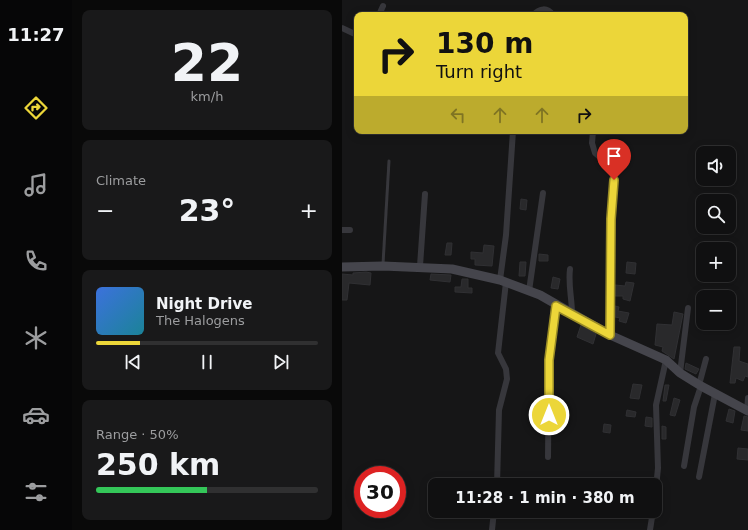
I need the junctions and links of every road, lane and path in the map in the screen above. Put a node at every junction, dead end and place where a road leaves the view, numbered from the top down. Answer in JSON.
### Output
{"nodes":[{"id":1,"x":383,"y":6,"type":"dead end"},
{"id":2,"x":380,"y":12,"type":"edge"},
{"id":3,"x":536,"y":12,"type":"edge"},
{"id":4,"x":551,"y":12,"type":"edge"},
{"id":5,"x":342,"y":28,"type":"edge"},
{"id":6,"x":354,"y":33,"type":"edge"},
{"id":7,"x":513,"y":134,"type":"edge"},
{"id":8,"x":593,"y":134,"type":"edge"},
{"id":9,"x":388,"y":161,"type":"dead end"},
{"id":10,"x":544,"y":193,"type":"dead end"},
{"id":11,"x":425,"y":194,"type":"dead end"},
{"id":12,"x":342,"y":230,"type":"edge"},
{"id":13,"x":350,"y":230,"type":"dead end"},
{"id":14,"x":383,"y":266,"type":"junction"},
{"id":15,"x":420,"y":266,"type":"junction"},
{"id":16,"x":342,"y":267,"type":"edge"},
{"id":17,"x":570,"y":270,"type":"dead end"},
{"id":18,"x":503,"y":281,"type":"junction"},
{"id":19,"x":529,"y":291,"type":"junction"},
{"id":20,"x":556,"y":306,"type":"junction"},
{"id":21,"x":688,"y":308,"type":"dead end"},
{"id":22,"x":572,"y":314,"type":"junction"},
{"id":23,"x":610,"y":335,"type":"junction"},
{"id":24,"x":706,"y":359,"type":"dead end"},
{"id":25,"x":666,"y":360,"type":"junction"},
{"id":26,"x":680,"y":373,"type":"junction"},
{"id":27,"x":700,"y":386,"type":"junction"},
{"id":28,"x":715,"y":394,"type":"junction"},
{"id":29,"x":748,"y":398,"type":"edge"},
{"id":30,"x":747,"y":411,"type":"edge"},
{"id":31,"x":548,"y":457,"type":"dead end"},
{"id":32,"x":684,"y":466,"type":"dead end"},
{"id":33,"x":699,"y":477,"type":"dead end"},
{"id":34,"x":496,"y":478,"type":"edge"},
{"id":35,"x":657,"y":478,"type":"edge"},
{"id":36,"x":493,"y":518,"type":"edge"},
{"id":37,"x":652,"y":518,"type":"edge"},
{"id":38,"x":492,"y":530,"type":"edge"},
{"id":39,"x":650,"y":530,"type":"edge"}],
"edges":[{"from":1,"to":2,"type":"street"},
{"from":3,"to":4,"type":"street"},
{"from":5,"to":6,"type":"street"},
{"from":7,"to":18,"type":"street"},
{"from":8,"to":23,"type":"street"},
{"from":9,"to":14,"type":"lane"},
{"from":10,"to":19,"type":"street"},
{"from":11,"to":15,"type":"street"},
{"from":12,"to":13,"type":"street"},
{"from":14,"to":15,"type":"main road"},
{"from":14,"to":16,"type":"main road"},
{"from":15,"to":18,"type":"main road"},
{"from":17,"to":22,"type":"street"},
{"from":18,"to":19,"type":"main road"},
{"from":18,"to":34,"type":"street"},
{"from":19,"to":20,"type":"main road"},
{"from":20,"to":22,"type":"main road"},
{"from":20,"to":31,"type":"street"},
{"from":21,"to":26,"type":"street"},
{"from":22,"to":23,"type":"main road"},
{"from":23,"to":25,"type":"main road"},
{"from":24,"to":27,"type":"street"},
{"from":25,"to":26,"type":"main road"},
{"from":25,"to":35,"type":"street"},
{"from":26,"to":27,"type":"main road"},
{"from":27,"to":28,"type":"main road"},
{"from":27,"to":32,"type":"street"},
{"from":28,"to":30,"type":"main road"},
{"from":28,"to":33,"type":"street"},
{"from":29,"to":30,"type":"street"},
{"from":36,"to":38,"type":"street"},
{"from":37,"to":39,"type":"street"}]}
